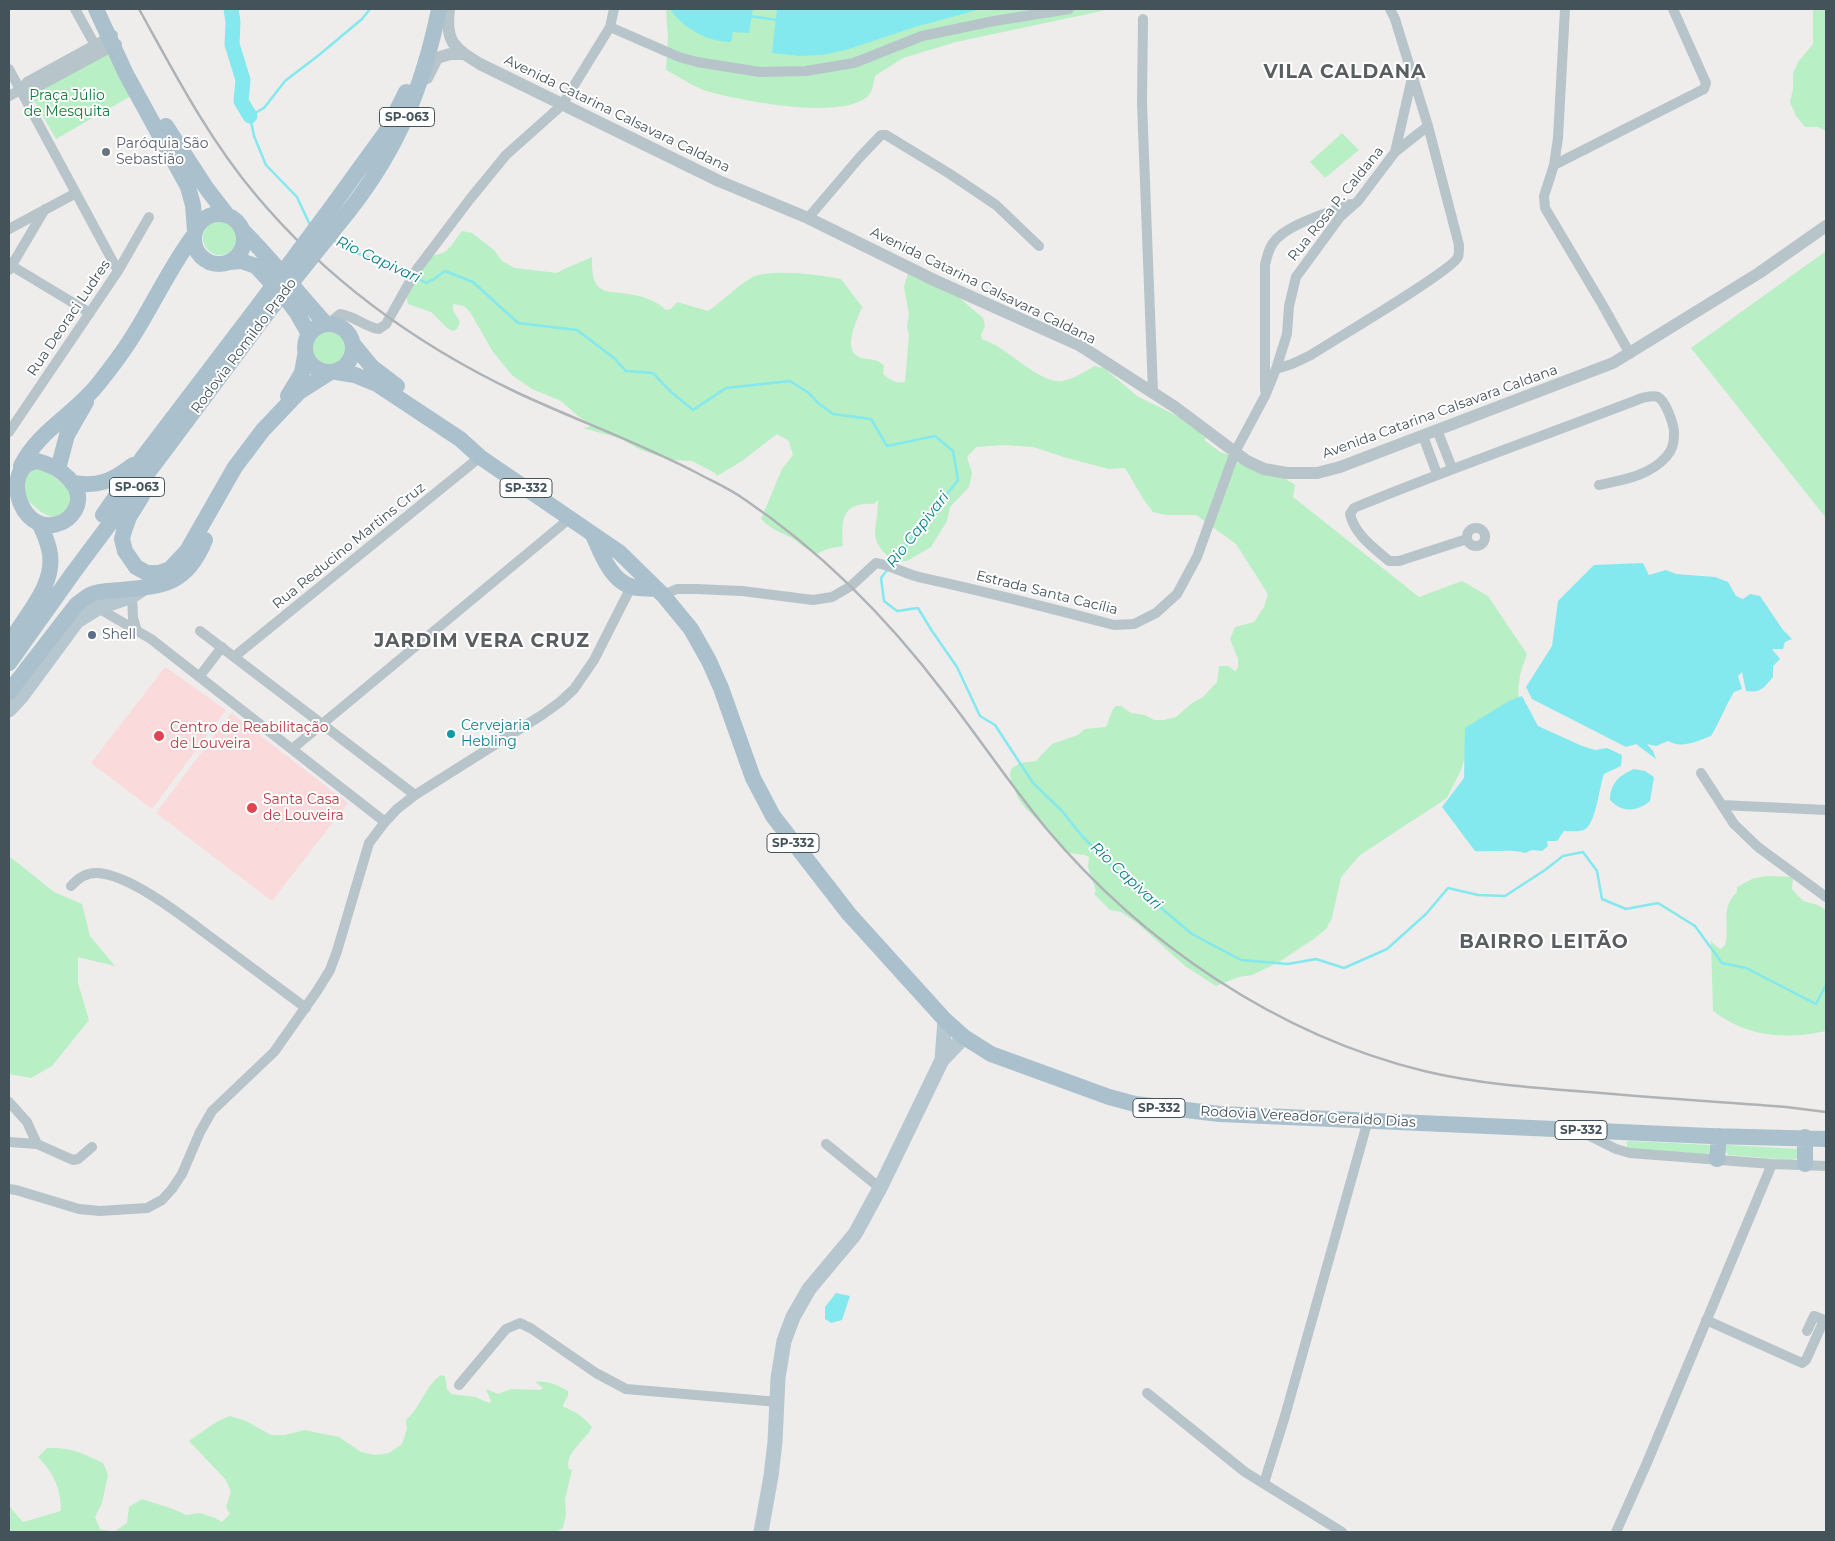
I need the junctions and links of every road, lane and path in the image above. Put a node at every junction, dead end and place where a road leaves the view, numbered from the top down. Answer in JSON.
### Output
{"nodes":[{"id":1,"x":75,"y":9,"type":"edge"},
{"id":2,"x":96,"y":9,"type":"edge"},
{"id":3,"x":430,"y":9,"type":"edge"},
{"id":4,"x":439,"y":9,"type":"edge"},
{"id":5,"x":449,"y":9,"type":"edge"},
{"id":6,"x":614,"y":9,"type":"edge"},
{"id":7,"x":1069,"y":9,"type":"edge"},
{"id":8,"x":1390,"y":9,"type":"edge"},
{"id":9,"x":1565,"y":9,"type":"edge"},
{"id":10,"x":1673,"y":9,"type":"edge"},
{"id":11,"x":1143,"y":18,"type":"dead end"},
{"id":12,"x":610,"y":28,"type":"junction"},
{"id":13,"x":109,"y":39,"type":"junction"},
{"id":14,"x":464,"y":54,"type":"junction"},
{"id":15,"x":9,"y":69,"type":"edge"},
{"id":16,"x":1412,"y":76,"type":"junction"},
{"id":17,"x":19,"y":89,"type":"junction"},
{"id":18,"x":9,"y":96,"type":"edge"},
{"id":19,"x":562,"y":105,"type":"junction"},
{"id":20,"x":1428,"y":126,"type":"junction"},
{"id":21,"x":1395,"y":152,"type":"junction"},
{"id":22,"x":1554,"y":165,"type":"junction"},
{"id":23,"x":76,"y":193,"type":"junction"},
{"id":24,"x":1358,"y":201,"type":"junction"},
{"id":25,"x":345,"y":207,"type":"junction"},
{"id":26,"x":46,"y":208,"type":"junction"},
{"id":27,"x":226,"y":215,"type":"junction"},
{"id":28,"x":149,"y":217,"type":"dead end"},
{"id":29,"x":808,"y":218,"type":"junction"},
{"id":30,"x":1826,"y":226,"type":"edge"},
{"id":31,"x":9,"y":229,"type":"edge"},
{"id":32,"x":243,"y":231,"type":"junction"},
{"id":33,"x":195,"y":233,"type":"junction"},
{"id":34,"x":1039,"y":246,"type":"dead end"},
{"id":35,"x":206,"y":260,"type":"junction"},
{"id":36,"x":229,"y":262,"type":"junction"},
{"id":37,"x":10,"y":266,"type":"edge"},
{"id":38,"x":118,"y":271,"type":"junction"},
{"id":39,"x":169,"y":273,"type":"junction"},
{"id":40,"x":90,"y":313,"type":"junction"},
{"id":41,"x":327,"y":323,"type":"junction"},
{"id":42,"x":309,"y":334,"type":"junction"},
{"id":43,"x":353,"y":344,"type":"junction"},
{"id":44,"x":1630,"y":354,"type":"junction"},
{"id":45,"x":305,"y":356,"type":"junction"},
{"id":46,"x":1276,"y":369,"type":"junction"},
{"id":47,"x":332,"y":372,"type":"junction"},
{"id":48,"x":92,"y":391,"type":"junction"},
{"id":49,"x":1153,"y":392,"type":"junction"},
{"id":50,"x":1265,"y":396,"type":"junction"},
{"id":51,"x":281,"y":409,"type":"junction"},
{"id":52,"x":1437,"y":430,"type":"junction"},
{"id":53,"x":9,"y":432,"type":"edge"},
{"id":54,"x":1423,"y":436,"type":"junction"},
{"id":55,"x":460,"y":439,"type":"junction"},
{"id":56,"x":1235,"y":452,"type":"junction"},
{"id":57,"x":480,"y":457,"type":"junction"},
{"id":58,"x":148,"y":461,"type":"junction"},
{"id":59,"x":1452,"y":468,"type":"junction"},
{"id":60,"x":58,"y":469,"type":"junction"},
{"id":61,"x":15,"y":470,"type":"edge"},
{"id":62,"x":1437,"y":474,"type":"junction"},
{"id":63,"x":228,"y":480,"type":"junction"},
{"id":64,"x":72,"y":483,"type":"junction"},
{"id":65,"x":1599,"y":485,"type":"dead end"},
{"id":66,"x":13,"y":504,"type":"edge"},
{"id":67,"x":569,"y":519,"type":"junction"},
{"id":68,"x":39,"y":523,"type":"junction"},
{"id":69,"x":593,"y":535,"type":"junction"},
{"id":70,"x":1467,"y":539,"type":"dead end"},
{"id":71,"x":619,"y":552,"type":"junction"},
{"id":72,"x":606,"y":562,"type":"junction"},
{"id":73,"x":638,"y":570,"type":"junction"},
{"id":74,"x":147,"y":586,"type":"junction"},
{"id":75,"x":631,"y":587,"type":"junction"},
{"id":76,"x":660,"y":592,"type":"junction"},
{"id":77,"x":132,"y":596,"type":"junction"},
{"id":78,"x":98,"y":608,"type":"junction"},
{"id":79,"x":137,"y":631,"type":"junction"},
{"id":80,"x":200,"y":631,"type":"dead end"},
{"id":81,"x":9,"y":644,"type":"edge"},
{"id":82,"x":222,"y":647,"type":"junction"},
{"id":83,"x":9,"y":650,"type":"edge"},
{"id":84,"x":235,"y":656,"type":"junction"},
{"id":85,"x":9,"y":662,"type":"edge"},
{"id":86,"x":199,"y":677,"type":"junction"},
{"id":87,"x":9,"y":692,"type":"edge"},
{"id":88,"x":9,"y":710,"type":"edge"},
{"id":89,"x":321,"y":723,"type":"junction"},
{"id":90,"x":292,"y":749,"type":"junction"},
{"id":91,"x":1701,"y":773,"type":"dead end"},
{"id":92,"x":415,"y":795,"type":"junction"},
{"id":93,"x":1722,"y":805,"type":"junction"},
{"id":94,"x":1826,"y":810,"type":"edge"},
{"id":95,"x":385,"y":822,"type":"junction"},
{"id":96,"x":71,"y":886,"type":"dead end"},
{"id":97,"x":1826,"y":897,"type":"edge"},
{"id":98,"x":306,"y":1008,"type":"junction"},
{"id":99,"x":945,"y":1020,"type":"junction"},
{"id":100,"x":964,"y":1037,"type":"junction"},
{"id":101,"x":942,"y":1060,"type":"junction"},
{"id":102,"x":9,"y":1102,"type":"edge"},
{"id":103,"x":1368,"y":1120,"type":"junction"},
{"id":104,"x":1576,"y":1129,"type":"junction"},
{"id":105,"x":1719,"y":1136,"type":"junction"},
{"id":106,"x":1805,"y":1137,"type":"junction"},
{"id":107,"x":1826,"y":1139,"type":"edge"},
{"id":108,"x":9,"y":1142,"type":"edge"},
{"id":109,"x":37,"y":1144,"type":"junction"},
{"id":110,"x":826,"y":1144,"type":"dead end"},
{"id":111,"x":92,"y":1147,"type":"dead end"},
{"id":112,"x":1716,"y":1159,"type":"junction"},
{"id":113,"x":1772,"y":1164,"type":"junction"},
{"id":114,"x":1806,"y":1164,"type":"junction"},
{"id":115,"x":1826,"y":1166,"type":"edge"},
{"id":116,"x":880,"y":1188,"type":"junction"},
{"id":117,"x":9,"y":1189,"type":"edge"},
{"id":118,"x":1706,"y":1320,"type":"junction"},
{"id":119,"x":1807,"y":1331,"type":"dead end"},
{"id":120,"x":459,"y":1385,"type":"dead end"},
{"id":121,"x":1147,"y":1393,"type":"dead end"},
{"id":122,"x":778,"y":1402,"type":"junction"},
{"id":123,"x":1264,"y":1483,"type":"junction"},
{"id":124,"x":761,"y":1532,"type":"edge"},
{"id":125,"x":1342,"y":1532,"type":"edge"},
{"id":126,"x":1616,"y":1532,"type":"edge"}],
"edges":[{"from":1,"to":13,"type":"street"},
{"from":2,"to":13,"type":"main road","number":"SP-332"},
{"from":3,"to":25,"type":"main road","name":"Rodovia Romildo Prado","number":"SP-063"},
{"from":4,"to":25,"type":"main road","name":"Rodovia Romildo Prado","number":"SP-063"},
{"from":5,"to":14,"type":"street"},
{"from":6,"to":12,"type":"street"},
{"from":7,"to":12,"type":"street"},
{"from":8,"to":16,"type":"street"},
{"from":9,"to":22,"type":"street"},
{"from":10,"to":22,"type":"street"},
{"from":11,"to":49,"type":"street"},
{"from":12,"to":19,"type":"street"},
{"from":13,"to":17,"type":"street"},
{"from":13,"to":17,"type":"street"},
{"from":13,"to":27,"type":"main road","number":"SP-332"},
{"from":13,"to":33,"type":"main road","number":"SP-332"},
{"from":14,"to":19,"type":"street","name":"Avenida Catarina Calsavara Caldana"},
{"from":14,"to":25,"type":"street"},
{"from":15,"to":17,"type":"street"},
{"from":16,"to":20,"type":"street"},
{"from":16,"to":21,"type":"street"},
{"from":17,"to":18,"type":"street"},
{"from":17,"to":23,"type":"street"},
{"from":19,"to":29,"type":"street","name":"Avenida Catarina Calsavara Caldana"},
{"from":19,"to":41,"type":"street"},
{"from":20,"to":21,"type":"street","name":"Rua Rosa P. Caldana"},
{"from":20,"to":46,"type":"street"},
{"from":21,"to":24,"type":"street","name":"Rua Rosa P. Caldana"},
{"from":22,"to":44,"type":"street"},
{"from":23,"to":26,"type":"street"},
{"from":23,"to":38,"type":"street"},
{"from":24,"to":46,"type":"street","name":"Rua Rosa P. Caldana"},
{"from":24,"to":50,"type":"street"},
{"from":25,"to":58,"type":"main road","name":"Rodovia Romildo Prado","number":"SP-063","bridge":true},
{"from":26,"to":31,"type":"street"},
{"from":26,"to":37,"type":"street"},
{"from":27,"to":32,"type":"main road","number":"SP-332"},
{"from":27,"to":33,"type":"main road"},
{"from":28,"to":38,"type":"street","name":"Rua Deoraci Ludres"},
{"from":29,"to":34,"type":"street"},
{"from":29,"to":49,"type":"street","name":"Avenida Catarina Calsavara Caldana"},
{"from":30,"to":44,"type":"street","name":"Avenida Catarina Calsavara Caldana"},
{"from":32,"to":36,"type":"main road"},
{"from":32,"to":41,"type":"main road","number":"SP-332"},
{"from":33,"to":35,"type":"main road","number":"SP-332"},
{"from":33,"to":39,"type":"main road"},
{"from":35,"to":36,"type":"main road"},
{"from":35,"to":39,"type":"main road"},
{"from":36,"to":42,"type":"main road"},
{"from":37,"to":40,"type":"street"},
{"from":38,"to":40,"type":"street","name":"Rua Deoraci Ludres"},
{"from":39,"to":48,"type":"main road"},
{"from":40,"to":53,"type":"street","name":"Rua Deoraci Ludres"},
{"from":41,"to":42,"type":"main road"},
{"from":41,"to":43,"type":"main road","number":"SP-332"},
{"from":42,"to":45,"type":"main road"},
{"from":43,"to":47,"type":"main road"},
{"from":43,"to":55,"type":"main road","name":"Rodovia Vereador Geraldo Dias","number":"SP-332"},
{"from":44,"to":52,"type":"street","name":"Avenida Catarina Calsavara Caldana"},
{"from":45,"to":47,"type":"main road","number":"SP-332"},
{"from":45,"to":51,"type":"main road"},
{"from":46,"to":50,"type":"street","name":"Rua Rosa P. Caldana"},
{"from":47,"to":51,"type":"main road"},
{"from":47,"to":55,"type":"main road","name":"Rodovia Vereador Geraldo Dias","number":"SP-332"},
{"from":48,"to":60,"type":"main road"},
{"from":48,"to":61,"type":"main road"},
{"from":49,"to":56,"type":"street","name":"Avenida Catarina Calsavara Caldana"},
{"from":50,"to":56,"type":"street","name":"Rua Rosa P. Caldana"},
{"from":51,"to":63,"type":"main road"},
{"from":52,"to":54,"type":"street","name":"Avenida Catarina Calsavara Caldana"},
{"from":52,"to":59,"type":"street"},
{"from":54,"to":56,"type":"street","name":"Avenida Catarina Calsavara Caldana"},
{"from":54,"to":62,"type":"street"},
{"from":55,"to":57,"type":"main road","name":"Rodovia Vereador Geraldo Dias","number":"SP-332"},
{"from":56,"to":76,"type":"street","name":"Estrada Santa Cacília"},
{"from":57,"to":67,"type":"main road","name":"Rodovia Vereador Geraldo Dias","number":"SP-332"},
{"from":57,"to":84,"type":"street","name":"Rua Reducino Martins Cruz"},
{"from":58,"to":63,"type":"main road"},
{"from":58,"to":64,"type":"main road"},
{"from":58,"to":83,"type":"main road","name":"Rodovia Romildo Prado","number":"SP-063"},
{"from":58,"to":85,"type":"main road","name":"Rodovia Romildo Prado","number":"SP-063"},
{"from":59,"to":62,"type":"street"},
{"from":59,"to":65,"type":"street"},
{"from":60,"to":61,"type":"main road"},
{"from":60,"to":64,"type":"main road"},
{"from":61,"to":66,"type":"main road"},
{"from":62,"to":70,"type":"street"},
{"from":63,"to":74,"type":"main road"},
{"from":64,"to":68,"type":"main road"},
{"from":66,"to":68,"type":"main road"},
{"from":67,"to":69,"type":"main road","name":"Rodovia Vereador Geraldo Dias","number":"SP-332"},
{"from":67,"to":89,"type":"street"},
{"from":68,"to":81,"type":"main road"},
{"from":69,"to":71,"type":"main road","name":"Rodovia Vereador Geraldo Dias","number":"SP-332"},
{"from":69,"to":72,"type":"main road"},
{"from":71,"to":72,"type":"main road"},
{"from":71,"to":73,"type":"main road","name":"Rodovia Vereador Geraldo Dias","number":"SP-332"},
{"from":72,"to":75,"type":"main road"},
{"from":73,"to":75,"type":"main road"},
{"from":73,"to":76,"type":"main road","name":"Rodovia Vereador Geraldo Dias","number":"SP-332"},
{"from":74,"to":77,"type":"main road"},
{"from":74,"to":87,"type":"main road"},
{"from":75,"to":76,"type":"main road"},
{"from":75,"to":92,"type":"street"},
{"from":76,"to":99,"type":"main road","name":"Rodovia Vereador Geraldo Dias","number":"SP-332"},
{"from":77,"to":78,"type":"main road"},
{"from":77,"to":79,"type":"street"},
{"from":78,"to":79,"type":"street"},
{"from":78,"to":88,"type":"main road"},
{"from":79,"to":86,"type":"street"},
{"from":80,"to":82,"type":"street"},
{"from":82,"to":84,"type":"street"},
{"from":82,"to":86,"type":"street"},
{"from":84,"to":89,"type":"street"},
{"from":86,"to":90,"type":"street"},
{"from":89,"to":90,"type":"street"},
{"from":89,"to":92,"type":"street"},
{"from":90,"to":95,"type":"street"},
{"from":91,"to":93,"type":"street"},
{"from":92,"to":95,"type":"street"},
{"from":93,"to":94,"type":"street"},
{"from":93,"to":97,"type":"street"},
{"from":95,"to":98,"type":"street"},
{"from":96,"to":98,"type":"street"},
{"from":98,"to":117,"type":"street"},
{"from":99,"to":100,"type":"main road","name":"Rodovia Vereador Geraldo Dias","number":"SP-332"},
{"from":99,"to":101,"type":"main road"},
{"from":100,"to":101,"type":"main road"},
{"from":100,"to":103,"type":"main road","name":"Rodovia Vereador Geraldo Dias","number":"SP-332"},
{"from":101,"to":116,"type":"main road"},
{"from":102,"to":109,"type":"street"},
{"from":103,"to":104,"type":"main road","name":"Rodovia Vereador Geraldo Dias","number":"SP-332"},
{"from":103,"to":123,"type":"street"},
{"from":104,"to":105,"type":"main road","name":"Rodovia Vereador Geraldo Dias","number":"SP-332"},
{"from":104,"to":112,"type":"street"},
{"from":105,"to":106,"type":"main road","name":"Rodovia Vereador Geraldo Dias","number":"SP-332"},
{"from":105,"to":112,"type":"main road"},
{"from":106,"to":107,"type":"main road","name":"Rodovia Vereador Geraldo Dias","number":"SP-332"},
{"from":106,"to":114,"type":"main road"},
{"from":108,"to":109,"type":"street"},
{"from":109,"to":111,"type":"street"},
{"from":110,"to":116,"type":"street"},
{"from":112,"to":113,"type":"street"},
{"from":113,"to":114,"type":"street"},
{"from":113,"to":118,"type":"street"},
{"from":114,"to":115,"type":"street"},
{"from":116,"to":122,"type":"main road"},
{"from":118,"to":119,"type":"street"},
{"from":118,"to":126,"type":"street"},
{"from":120,"to":122,"type":"street"},
{"from":121,"to":123,"type":"street"},
{"from":122,"to":124,"type":"main road"},
{"from":123,"to":125,"type":"street"}]}
